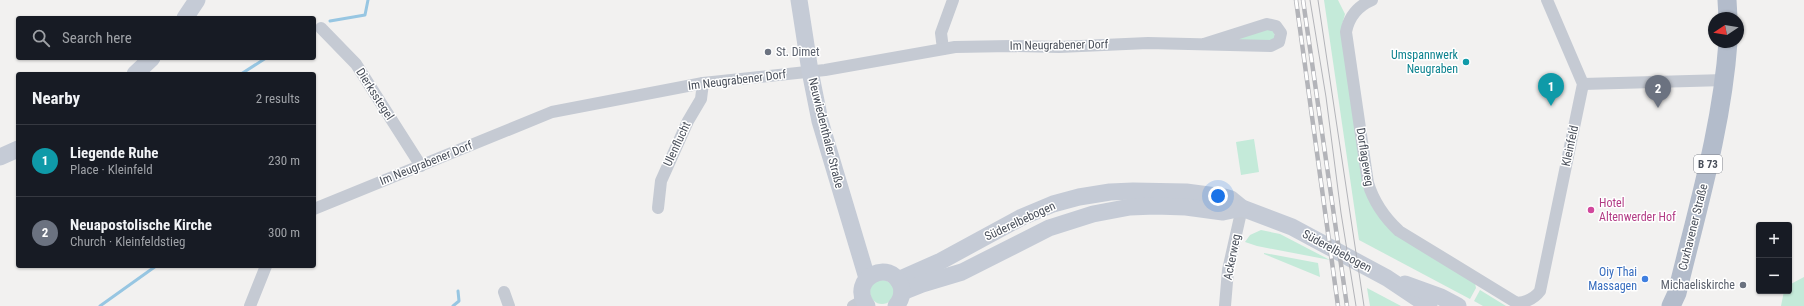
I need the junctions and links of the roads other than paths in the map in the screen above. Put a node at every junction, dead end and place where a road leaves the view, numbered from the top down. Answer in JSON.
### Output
{"nodes":[{"id":1,"x":197,"y":0,"type":"edge"},
{"id":2,"x":799,"y":0,"type":"edge"},
{"id":3,"x":953,"y":0,"type":"edge"},
{"id":4,"x":1372,"y":0,"type":"edge"},
{"id":5,"x":1547,"y":0,"type":"edge"},
{"id":6,"x":1728,"y":0,"type":"edge"},
{"id":7,"x":1728,"y":12,"type":"edge"},
{"id":8,"x":186,"y":16,"type":"edge"},
{"id":9,"x":321,"y":28,"type":"dead end"},
{"id":10,"x":1204,"y":44,"type":"junction"},
{"id":11,"x":1728,"y":48,"type":"edge"},
{"id":12,"x":943,"y":49,"type":"junction"},
{"id":13,"x":150,"y":60,"type":"edge"},
{"id":14,"x":810,"y":71,"type":"junction"},
{"id":15,"x":137,"y":72,"type":"edge"},
{"id":16,"x":1725,"y":80,"type":"junction"},
{"id":17,"x":703,"y":83,"type":"junction"},
{"id":18,"x":1583,"y":84,"type":"junction"},
{"id":19,"x":16,"y":149,"type":"edge"},
{"id":20,"x":0,"y":157,"type":"edge"},
{"id":21,"x":420,"y":166,"type":"junction"},
{"id":22,"x":316,"y":208,"type":"edge"},
{"id":23,"x":658,"y":208,"type":"dead end"},
{"id":24,"x":1242,"y":208,"type":"junction"},
{"id":25,"x":265,"y":268,"type":"edge"},
{"id":26,"x":871,"y":276,"type":"junction"},
{"id":27,"x":1387,"y":278,"type":"junction"},
{"id":28,"x":504,"y":292,"type":"dead end"},
{"id":29,"x":899,"y":293,"type":"edge"},
{"id":30,"x":1536,"y":297,"type":"joint"},
{"id":31,"x":1675,"y":302,"type":"edge"},
{"id":32,"x":861,"y":304,"type":"edge"},
{"id":33,"x":250,"y":306,"type":"edge"},
{"id":34,"x":509,"y":306,"type":"edge"},
{"id":35,"x":1225,"y":306,"type":"edge"},
{"id":36,"x":1429,"y":306,"type":"edge"},
{"id":37,"x":1458,"y":306,"type":"edge"}],
"edges":[{"from":1,"to":8,"type":"main road"},
{"from":2,"to":14,"type":"main road","name":"Neuwiedenthaler Straße"},
{"from":3,"to":12,"type":"street"},
{"from":4,"to":30,"type":"street","name":"Dorflageweg"},
{"from":5,"to":18,"type":"street"},
{"from":6,"to":7,"type":"main road"},
{"from":9,"to":21,"type":"street","name":"Dierksstegel"},
{"from":10,"to":10,"type":"street","name":"Im Neugrabener Dorf"},
{"from":10,"to":12,"type":"street","name":"Im Neugrabener Dorf"},
{"from":11,"to":16,"type":"main road","name":"Cuxhavener Straße","number":"B 73"},
{"from":12,"to":14,"type":"street","name":"Im Neugrabener Dorf"},
{"from":13,"to":15,"type":"main road"},
{"from":14,"to":17,"type":"street","name":"Im Neugrabener Dorf"},
{"from":14,"to":26,"type":"main road","name":"Neuwiedenthaler Straße"},
{"from":16,"to":18,"type":"street"},
{"from":16,"to":31,"type":"main road","name":"Cuxhavener Straße","number":"B 73"},
{"from":17,"to":21,"type":"street","name":"Im Neugrabener Dorf"},
{"from":17,"to":23,"type":"street","name":"Ulenflucht"},
{"from":18,"to":30,"type":"street","name":"Kleinfeld"},
{"from":19,"to":20,"type":"main road"},
{"from":21,"to":22,"type":"street","name":"Im Neugrabener Dorf"},
{"from":24,"to":27,"type":"main road","name":"Süderelbebogen"},
{"from":24,"to":29,"type":"main road","name":"Süderelbebogen"},
{"from":24,"to":35,"type":"street","name":"Ackerweg"},
{"from":25,"to":33,"type":"street"},
{"from":26,"to":29,"type":"main road","name":"Süderelbebogen"},
{"from":26,"to":32,"type":"main road"},
{"from":27,"to":36,"type":"main road","name":"Süderelbebogen"},
{"from":27,"to":37,"type":"main road","name":"Süderelbebogen"},
{"from":28,"to":34,"type":"street"}]}
